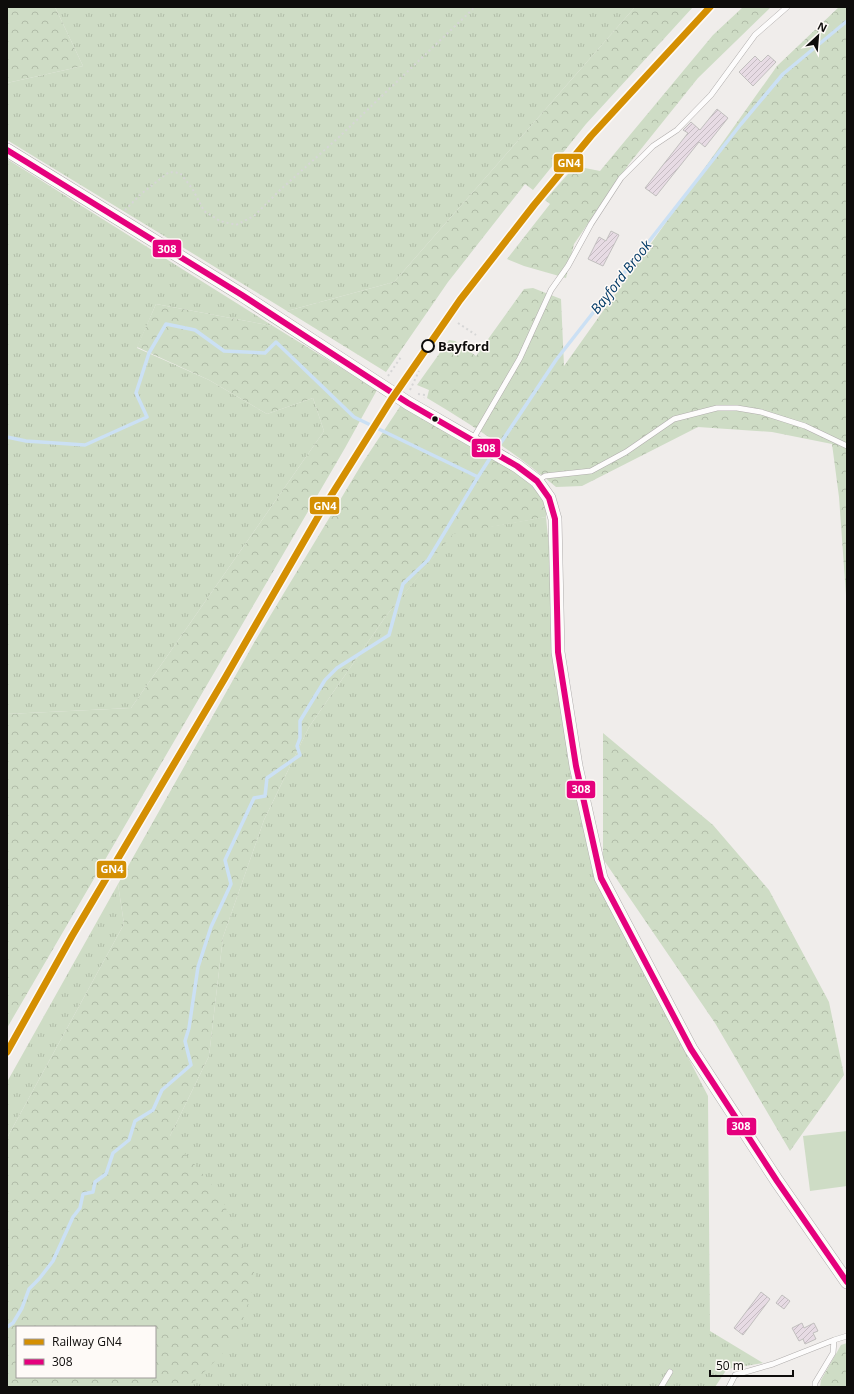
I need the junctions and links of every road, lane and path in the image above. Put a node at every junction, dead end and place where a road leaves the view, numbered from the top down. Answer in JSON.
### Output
{"nodes":[{"id":1,"x":475,"y":7,"type":"edge"},
{"id":2,"x":787,"y":7,"type":"edge"},
{"id":3,"x":7,"y":150,"type":"edge"},
{"id":4,"x":119,"y":219,"type":"junction"},
{"id":5,"x":458,"y":323,"type":"dead end"},
{"id":6,"x":476,"y":335,"type":"dead end"},
{"id":7,"x":401,"y":358,"type":"dead end"},
{"id":8,"x":420,"y":372,"type":"dead end"},
{"id":9,"x":382,"y":380,"type":"junction"},
{"id":10,"x":408,"y":398,"type":"junction"},
{"id":11,"x":473,"y":439,"type":"junction"},
{"id":12,"x":847,"y":446,"type":"edge"},
{"id":13,"x":537,"y":481,"type":"junction"},
{"id":14,"x":847,"y":1282,"type":"edge"},
{"id":15,"x":847,"y":1336,"type":"edge"},
{"id":16,"x":834,"y":1340,"type":"junction"},
{"id":17,"x":670,"y":1372,"type":"dead end"},
{"id":18,"x":660,"y":1387,"type":"edge"},
{"id":19,"x":729,"y":1387,"type":"edge"},
{"id":20,"x":815,"y":1387,"type":"edge"}],
"edges":[{"from":1,"to":4,"type":"path"},
{"from":2,"to":11,"type":"lane"},
{"from":3,"to":4,"type":"street"},
{"from":4,"to":9,"type":"street"},
{"from":5,"to":6,"type":"path"},
{"from":7,"to":9,"type":"path"},
{"from":8,"to":10,"type":"path"},
{"from":9,"to":10,"type":"street"},
{"from":10,"to":11,"type":"street"},
{"from":11,"to":13,"type":"street"},
{"from":12,"to":13,"type":"lane"},
{"from":13,"to":14,"type":"street"},
{"from":15,"to":16,"type":"lane"},
{"from":16,"to":19,"type":"lane"},
{"from":16,"to":20,"type":"lane"},
{"from":17,"to":18,"type":"lane"}]}
